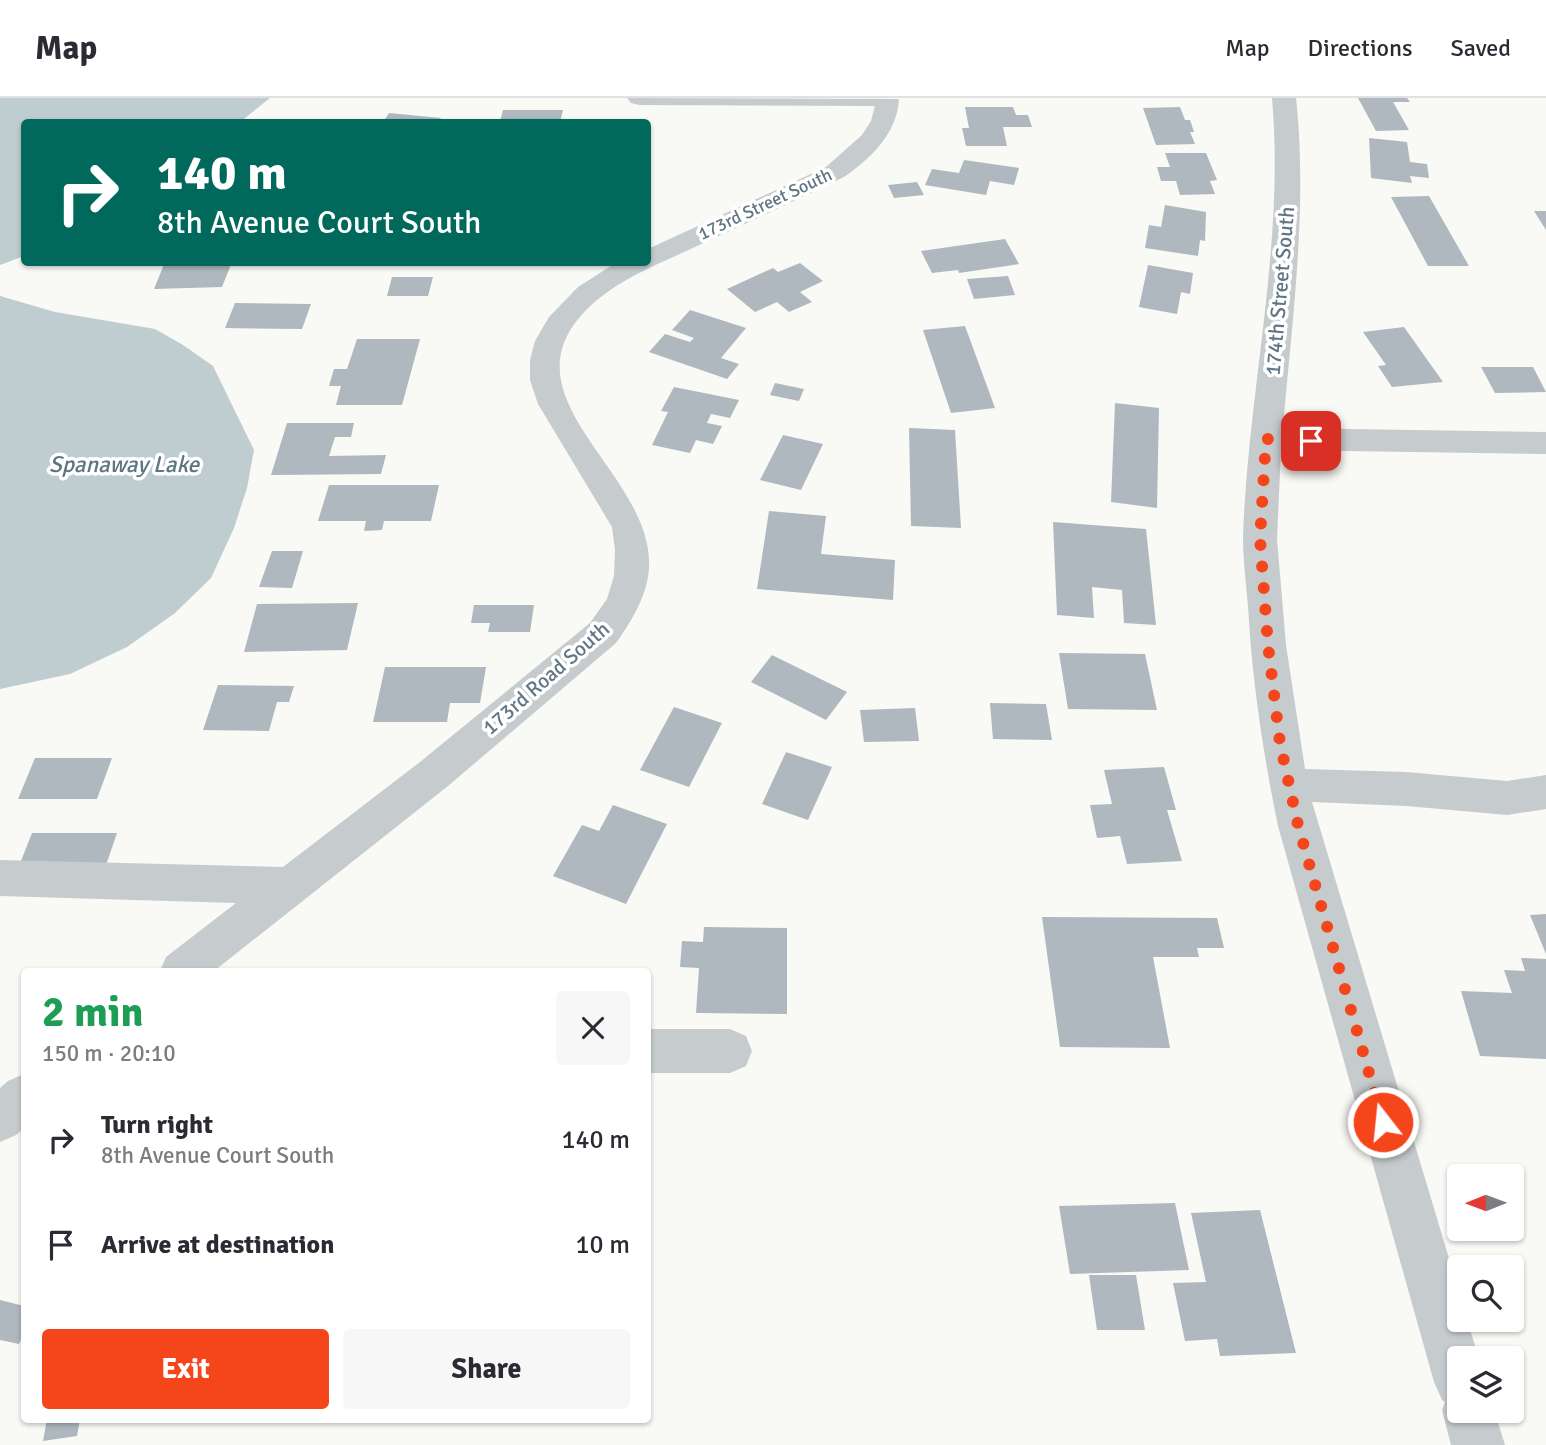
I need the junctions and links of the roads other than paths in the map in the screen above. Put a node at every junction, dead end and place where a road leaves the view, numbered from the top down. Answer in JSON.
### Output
{"nodes":[{"id":1,"x":639,"y":98,"type":"edge"},
{"id":2,"x":1284,"y":98,"type":"edge"},
{"id":3,"x":887,"y":99,"type":"edge"},
{"id":4,"x":651,"y":258,"type":"edge"},
{"id":5,"x":632,"y":266,"type":"edge"},
{"id":6,"x":1266,"y":439,"type":"junction"},
{"id":7,"x":1546,"y":443,"type":"edge"},
{"id":8,"x":1290,"y":785,"type":"junction"},
{"id":9,"x":1546,"y":792,"type":"edge"},
{"id":10,"x":1507,"y":798,"type":"junction"},
{"id":11,"x":1546,"y":817,"type":"edge"},
{"id":12,"x":0,"y":878,"type":"edge"},
{"id":13,"x":290,"y":886,"type":"junction"},
{"id":14,"x":185,"y":968,"type":"edge"},
{"id":15,"x":651,"y":1051,"type":"edge"},
{"id":16,"x":730,"y":1051,"type":"dead end"},
{"id":17,"x":21,"y":1100,"type":"edge"},
{"id":18,"x":0,"y":1119,"type":"edge"},
{"id":19,"x":1449,"y":1346,"type":"edge"},
{"id":20,"x":1472,"y":1423,"type":"edge"},
{"id":21,"x":1478,"y":1445,"type":"edge"}],
"edges":[{"from":1,"to":3,"type":"street"},
{"from":2,"to":6,"type":"street","name":"174th Street South"},
{"from":3,"to":4,"type":"street","name":"173rd Street South"},
{"from":5,"to":13,"type":"street","name":"173rd Road South"},
{"from":6,"to":7,"type":"street"},
{"from":6,"to":8,"type":"street","name":"174th Street South"},
{"from":8,"to":10,"type":"street"},
{"from":8,"to":19,"type":"street","name":"174th Street South"},
{"from":9,"to":10,"type":"street"},
{"from":10,"to":11,"type":"street"},
{"from":12,"to":13,"type":"street"},
{"from":13,"to":14,"type":"street","name":"173rd Road South"},
{"from":15,"to":16,"type":"street"},
{"from":17,"to":18,"type":"street"},
{"from":20,"to":21,"type":"street"}]}
